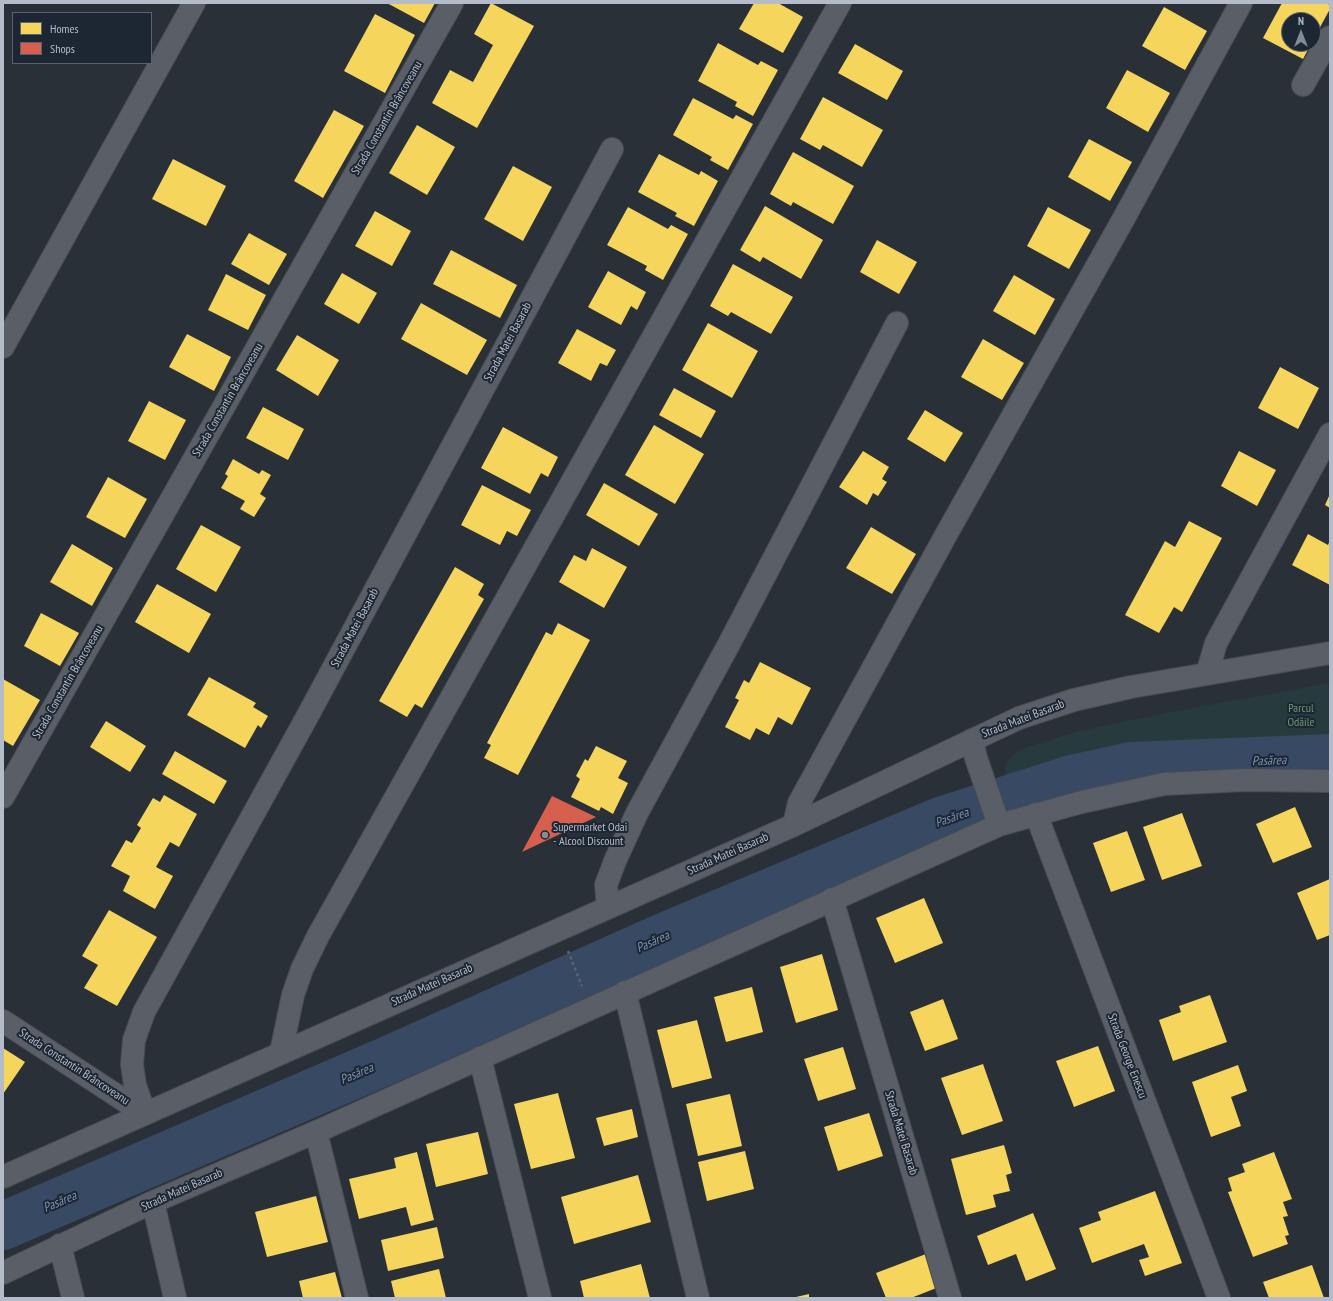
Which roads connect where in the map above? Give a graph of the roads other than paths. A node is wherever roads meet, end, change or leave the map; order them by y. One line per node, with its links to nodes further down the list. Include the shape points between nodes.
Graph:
1 (194, 3): 9 (street)
2 (452, 3): 15 (street, Strada Constantin Brâncoveanu)
3 (840, 3): 23 (street, via 318,936 302,968 293,995)
4 (1241, 3): 18 (street, via 1124,218 946,533 799,803)
5 (1330, 36): 6 (street)
6 (1303, 85)
7 (612, 149): 25 (street, Strada Matei Basarab, via 307,717 144,1012 134,1040 132,1064 135,1085)
8 (897, 323): 20 (street, via 729,644 637,813 606,885)
9 (3, 347)
10 (1330, 434): 12 (street, via 1216,643)
11 (1330, 653): 12 (street, Strada Matei Basarab)
12 (1207, 674): 13 (street, Strada Matei Basarab, via 1074,700 1019,718)
13 (974, 749): 17 (street); 18 (street, Strada Matei Basarab)
14 (1330, 782): 16 (street, Strada Matei Basarab, via 1244,780 1164,784)
15 (3, 797)
16 (1036, 814): 17 (street, Strada Matei Basarab); 37 (street, Strada George Enescu)
17 (996, 818): 19 (street, Strada Matei Basarab)
18 (794, 824): 20 (street, Strada Matei Basarab)
19 (832, 899): 21 (street, Strada Matei Basarab); 36 (street, Strada Matei Basarab)
20 (608, 907): 23 (street, Strada Matei Basarab)
21 (625, 992): 24 (street, Strada Matei Basarab); 35 (street)
22 (3, 1021): 25 (street, Strada Constantin Brâncoveanu)
23 (281, 1052): 25 (street, Strada Matei Basarab)
24 (480, 1058): 26 (street, Strada Matei Basarab); 34 (street)
25 (145, 1114): 27 (street, Strada Matei Basarab)
26 (316, 1132): 28 (street, Strada Matei Basarab); 33 (street)
27 (4, 1176)
28 (153, 1202): 29 (street, Strada Matei Basarab); 32 (street)
29 (60, 1245): 30 (street, Strada Matei Basarab); 31 (street)
30 (3, 1273)
31 (72, 1298)
32 (175, 1298)
33 (357, 1298)
34 (540, 1298)
35 (698, 1298)
36 (950, 1298)
37 (1219, 1298)

